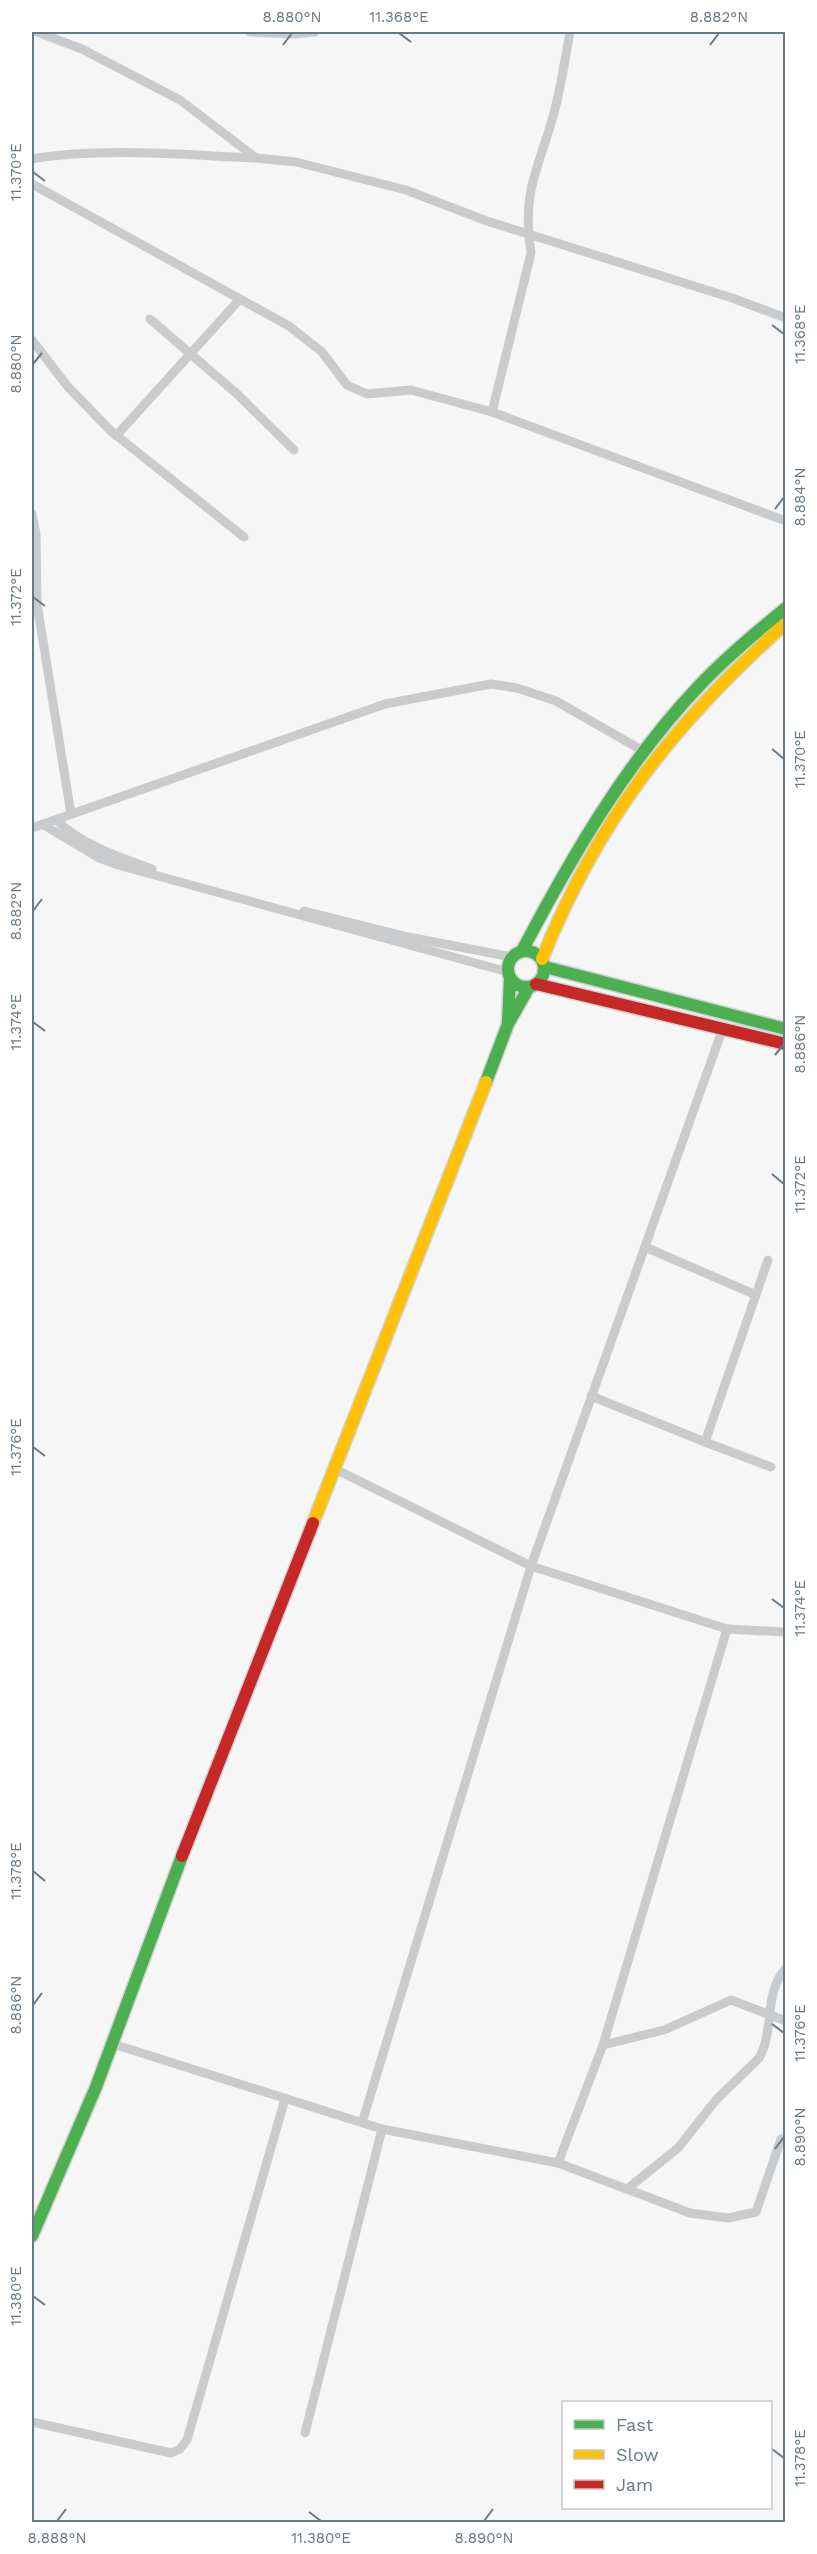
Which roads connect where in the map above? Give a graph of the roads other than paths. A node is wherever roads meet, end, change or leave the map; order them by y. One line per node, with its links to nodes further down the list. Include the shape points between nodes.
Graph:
1 (37, 32): 5 (street, via 82,49 180,100)
2 (250, 32): 3 (street)
3 (315, 32)
4 (570, 32): 8 (street, via 554,113 528,197)
5 (256, 158): 6 (street, via 159,153); 8 (street, via 296,162 406,190)
6 (32, 159)
7 (32, 184): 9 (street)
8 (528, 234): 10 (street); 14 (street, via 531,253 526,278)
9 (240, 299): 13 (street); 14 (street, via 289,326 322,352 347,385 367,394 411,390)
10 (786, 318)
11 (150, 319): 13 (street)
12 (32, 340): 15 (street, via 68,387)
13 (191, 354): 15 (street); 16 (street)
14 (492, 412): 18 (street)
15 (116, 435): 19 (street)
16 (294, 450)
17 (32, 514): 23 (street, via 37,604)
18 (786, 521)
19 (244, 537)
20 (786, 608): 22 (street, via 710,674)
21 (786, 623): 28 (street, via 712,691 617,811 568,894)
22 (645, 752): 23 (street, via 556,701 491,684 385,704); 27 (street, via 578,849)
23 (71, 814): 24 (street)
24 (56, 820): 25 (street); 27 (street, via 102,851 155,870 408,937)
25 (42, 824): 26 (street); 29 (street, via 118,865)
26 (32, 828)
27 (517, 954): 28 (street, via 530,951); 29 (street, via 508,964)
28 (543, 963): 30 (street, via 544,973); 33 (street)
29 (509, 975): 30 (street, via 518,986); 31 (street)
30 (533, 986): 31 (street); 32 (street)
31 (508, 1024): 41 (street)
32 (723, 1028): 34 (street); 35 (street)
33 (786, 1029)
34 (786, 1044)
35 (645, 1247): 37 (street); 38 (street)
36 (768, 1260): 37 (street)
37 (756, 1295): 39 (street)
38 (591, 1396): 39 (street); 42 (street)
39 (705, 1442): 40 (street)
40 (771, 1467)
41 (335, 1469): 42 (street); 48 (street, via 180,1862)
42 (531, 1566): 43 (street); 51 (street)
43 (727, 1629): 44 (street); 49 (street)
44 (786, 1632)
45 (786, 1968): 46 (street, via 777,1978)
46 (768, 2013): 47 (street); 49 (street, via 731,2000 664,2030); 55 (street, via 764,2050 759,2058 716,2100 678,2148)
47 (786, 2021)
48 (113, 2044): 50 (street); 56 (street)
49 (603, 2045): 54 (street)
50 (285, 2098): 51 (street); 57 (street, via 187,2440 180,2449 171,2453)
51 (362, 2123): 52 (street)
52 (382, 2129): 54 (street); 58 (street)
53 (786, 2140): 55 (street, via 782,2139 756,2212 728,2218 690,2213)
54 (558, 2163): 55 (street)
55 (627, 2189)
56 (32, 2236)
57 (32, 2422)
58 (305, 2433)

